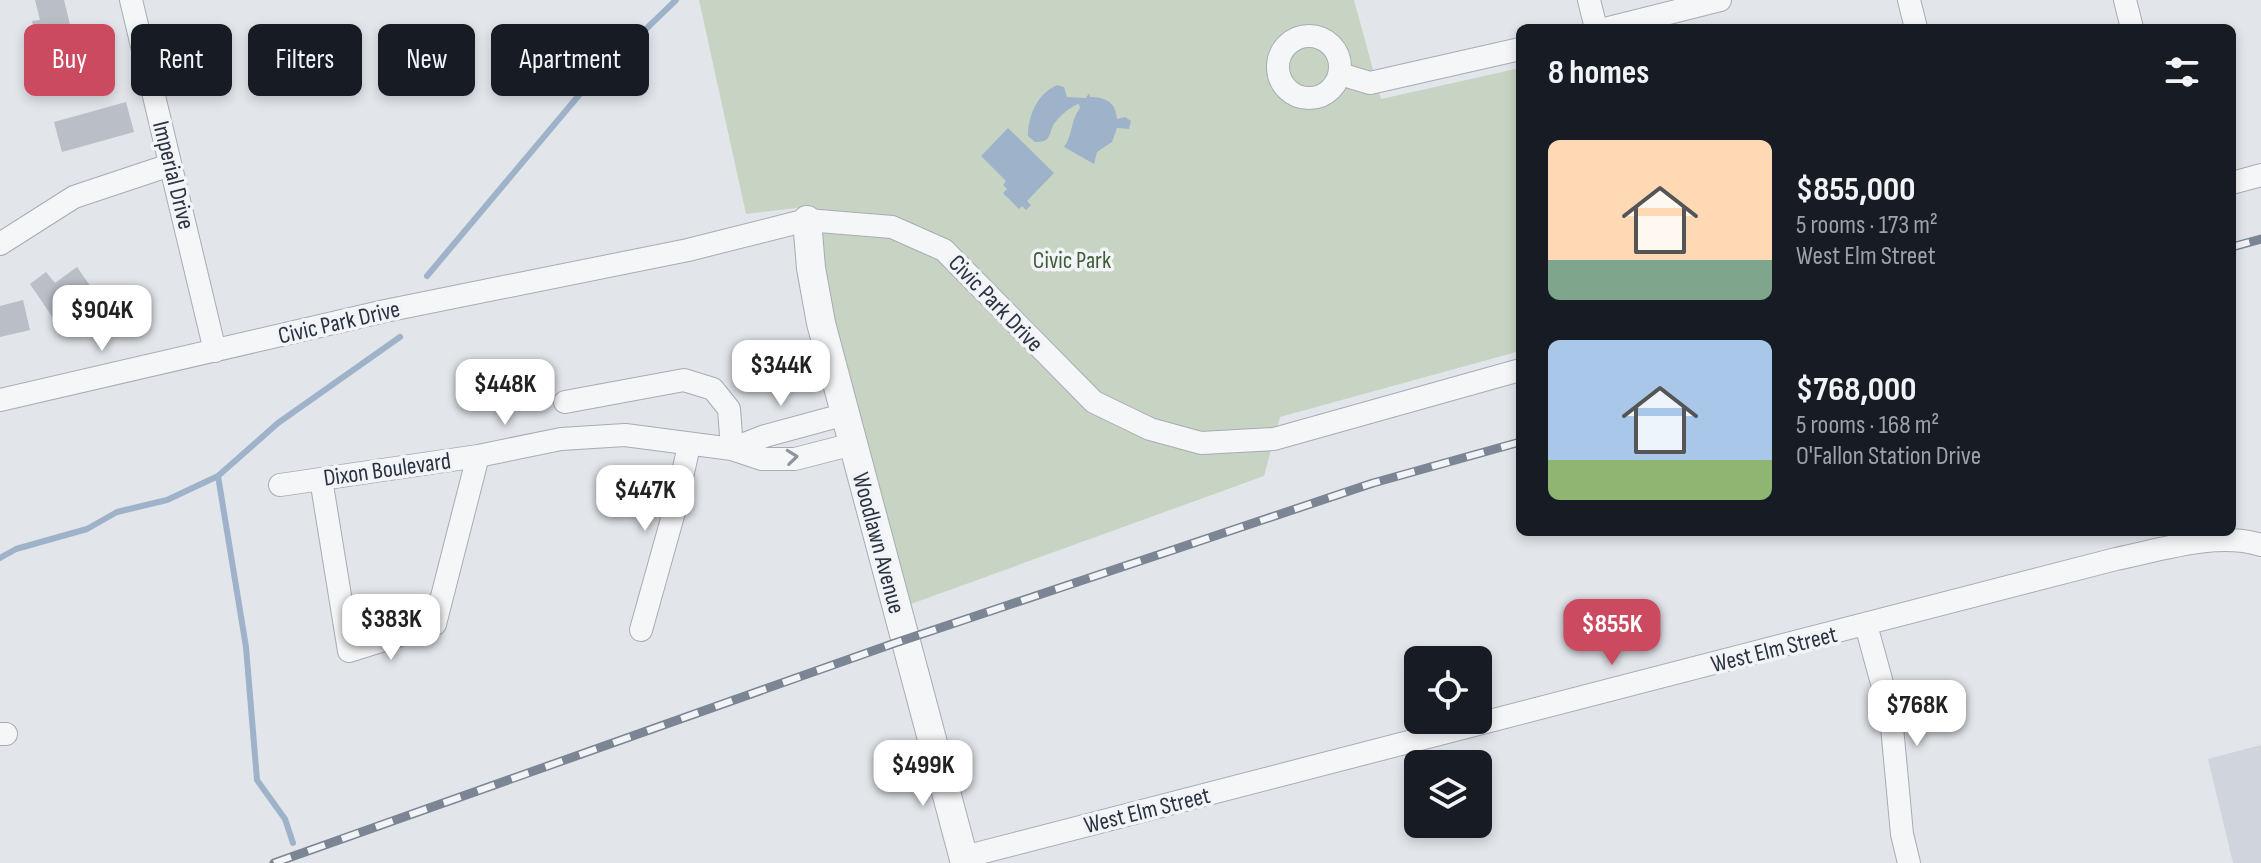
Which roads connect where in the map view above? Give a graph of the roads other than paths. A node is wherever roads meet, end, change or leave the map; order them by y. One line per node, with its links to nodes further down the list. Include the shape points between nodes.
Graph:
1 (131, 0): 12 (street, Imperial Drive)
2 (1589, 0): 6 (street)
3 (1720, 0): 7 (street)
4 (1909, 0): 8 (street)
5 (2125, 0): 9 (street)
6 (1595, 24)
7 (1625, 24)
8 (1915, 24)
9 (2131, 24)
10 (1516, 50): 11 (street, via 1370,83)
11 (1340, 74)
12 (170, 165): 16 (street, via 74,197); 17 (street, Imperial Drive)
13 (2261, 175): 14 (street)
14 (2236, 182)
15 (807, 220): 17 (street, Civic Park Drive); 18 (street, Civic Park Drive, via 892,227 944,250 1094,402 1150,429 1201,443 1274,439); 21 (street, Woodlawn Avenue, via 821,323)
16 (0, 244)
17 (215, 351): 19 (street, Civic Park Drive)
18 (1516, 371)
19 (0, 400)
20 (565, 402): 24 (street, via 684,380 713,389 729,409)
21 (846, 414): 22 (street, Woodlawn Avenue); 24 (street, Dixon Boulevard)
22 (853, 444): 24 (street, Dixon Boulevard, one-way to 22, via 762,459 795,459); 31 (street, Woodlawn Avenue)
23 (689, 446): 24 (street, Dixon Boulevard); 25 (street, Dixon Boulevard, via 612,436 561,439); 30 (street)
24 (732, 449)
25 (478, 456): 26 (street, Dixon Boulevard); 26 (street, via 435,624 349,651)
26 (321, 479): 27 (street, Dixon Boulevard)
27 (280, 485)
28 (2261, 545): 29 (street, West Elm Street, via 2203,542 2128,556)
29 (1866, 625): 31 (street, West Elm Street); 32 (street, via 1891,716)
30 (641, 630)
31 (964, 860)
32 (1909, 863)

